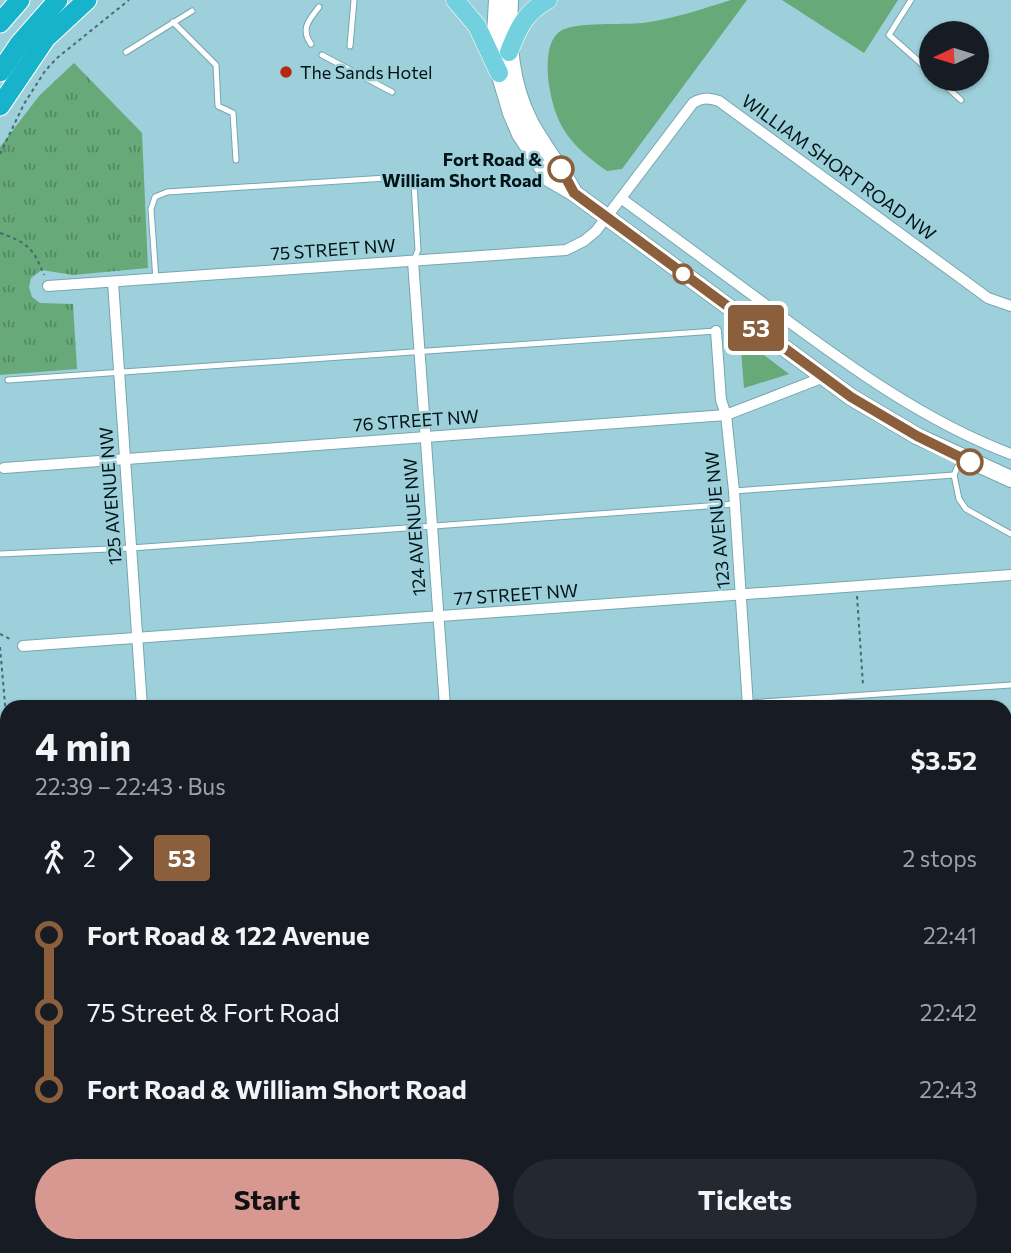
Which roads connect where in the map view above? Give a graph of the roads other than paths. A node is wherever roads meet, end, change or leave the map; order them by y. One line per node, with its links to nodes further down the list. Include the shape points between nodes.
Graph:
1 (20, 0): 13 (highway)
2 (58, 0): 20 (highway)
3 (87, 0): 25 (highway, via 46,38)
4 (354, 0): 15 (lane)
5 (455, 0): 21 (main road, via 477,26)
6 (497, 0): 21 (street)
7 (510, 0): 17 (street)
8 (548, 0): 17 (main road, via 522,20)
9 (911, 0): 19 (lane, via 889,35)
10 (319, 7): 14 (lane, via 305,25)
11 (192, 11): 12 (lane)
12 (173, 22): 16 (lane); 26 (lane, via 216,65 218,106 233,113)
13 (0, 23)
14 (311, 44)
15 (351, 46)
16 (126, 52)
17 (509, 52): 27 (street, via 525,111)
18 (322, 55): 23 (lane)
19 (919, 61)
20 (0, 72)
21 (499, 73): 27 (street, via 511,113 536,160 550,179)
22 (951, 91): 24 (lane)
23 (392, 92)
24 (961, 100)
25 (0, 106)
26 (236, 160)
27 (574, 193): 29 (street)
28 (622, 199): 29 (street, WILLIAM SHORT ROAD NW); 34 (street, WILLIAM SHORT ROAD NW, via 693,103 699,98 713,99 988,298); 42 (street, via 834,355 958,430)
29 (607, 217): 30 (street, 75 STREET NW, via 584,241 566,250); 38 (street)
30 (413, 261): 31 (street, 75 STREET NW); 31 (lane, via 418,250 410,178 181,191 155,197 151,209); 36 (street, 124 AVENUE NW)
31 (156, 280): 32 (street, 75 STREET NW)
32 (113, 282): 33 (street, 75 STREET NW); 37 (street, 125 AVENUE NW)
33 (48, 286)
34 (1011, 306)
35 (716, 331): 36 (lane); 40 (street, 123 AVENUE NW)
36 (419, 351): 37 (lane); 41 (street, 124 AVENUE NW)
37 (120, 371): 39 (lane); 44 (street, 125 AVENUE NW)
38 (824, 377): 40 (street, 76 STREET NW); 43 (street, via 879,415)
39 (8, 380)
40 (726, 415): 41 (street, 76 STREET NW); 48 (street, 123 AVENUE NW)
41 (425, 437): 44 (street, 76 STREET NW); 50 (street, 124 AVENUE NW)
42 (1011, 454)
43 (961, 458): 46 (lane); 47 (street)
44 (125, 459): 45 (street, 76 STREET NW); 52 (street, 125 AVENUE NW)
45 (2, 471)
46 (954, 475): 48 (lane); 51 (lane, via 966,509)
47 (1011, 479)
48 (734, 491): 49 (street, 123 AVENUE NW)
49 (735, 504): 50 (lane); 55 (street, 123 AVENUE NW)
50 (432, 526): 52 (lane); 56 (street, 124 AVENUE NW)
51 (1011, 534)
52 (131, 548): 53 (lane); 57 (street, 125 AVENUE NW)
53 (0, 554)
54 (1011, 575): 55 (street, 77 STREET NW)
55 (741, 596): 56 (street, 77 STREET NW); 62 (street, 123 AVENUE NW)
56 (438, 617): 57 (street, 77 STREET NW); 61 (street, 124 AVENUE NW)
57 (137, 639): 58 (street, 77 STREET NW); 60 (street, 125 AVENUE NW)
58 (23, 646)
59 (1011, 685): 63 (lane)
60 (141, 700)
61 (444, 700)
62 (748, 700)
63 (806, 700)

